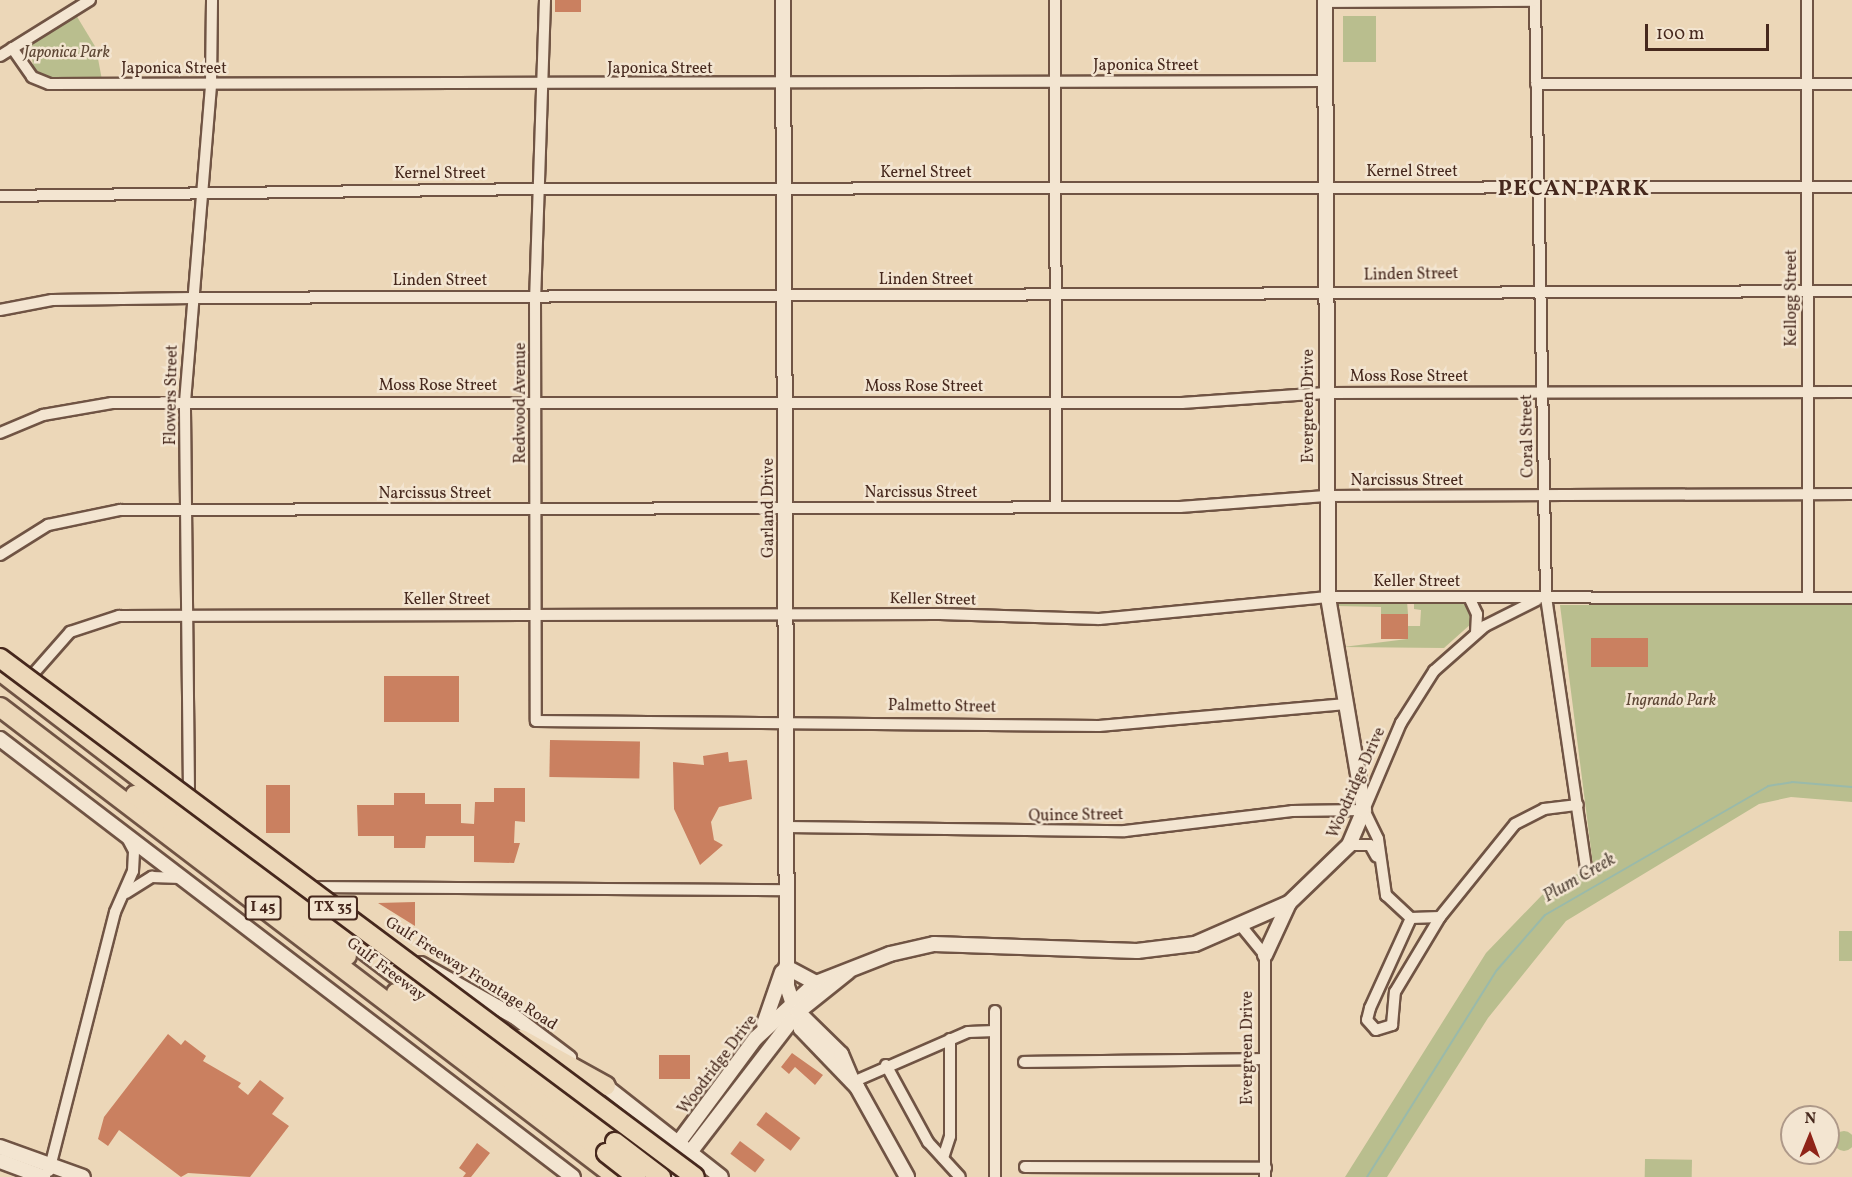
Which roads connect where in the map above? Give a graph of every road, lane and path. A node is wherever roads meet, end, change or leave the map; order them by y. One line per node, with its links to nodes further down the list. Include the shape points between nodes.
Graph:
1 (90, 0): 9 (street)
2 (212, 0): 13 (street, Flowers Street)
3 (546, 0): 18 (street, Redwood Avenue)
4 (783, 0): 14 (main road, Garland Drive)
5 (1055, 0): 12 (street)
6 (1534, 0): 8 (street); 15 (street, Coral Street)
7 (1808, 0): 16 (street, Kellogg Street)
8 (1325, 1): 11 (main road, Evergreen Drive)
9 (12, 48): 10 (street); 13 (street, Japonica Street, via 32,77 49,84)
10 (0, 56)
11 (1324, 81): 12 (street, Japonica Street); 23 (main road, Evergreen Drive)
12 (1054, 82): 14 (street, Japonica Street); 22 (street)
13 (211, 83): 18 (street, Japonica Street); 26 (street, Flowers Street)
14 (783, 83): 18 (street, Japonica Street); 25 (main road, Garland Drive)
15 (1536, 84): 16 (street); 20 (street, Coral Street)
16 (1808, 84): 17 (street); 19 (street, Kellogg Street)
17 (1852, 84)
18 (543, 85): 24 (street, Redwood Avenue)
19 (1807, 186): 20 (street, Kernel Street); 21 (street, Kernel Street); 29 (street, Kellogg Street)
20 (1538, 187): 23 (street, Kernel Street); 28 (street, Coral Street)
21 (1852, 187)
22 (1055, 188): 23 (street, Kernel Street); 25 (street, Kernel Street); 33 (street)
23 (1325, 188): 30 (main road, Evergreen Drive)
24 (537, 189): 25 (street, Kernel Street); 26 (street, Kernel Street); 32 (street, Redwood Avenue)
25 (785, 189): 34 (main road, Garland Drive)
26 (202, 190): 27 (street, Kernel Street); 35 (street, Flowers Street)
27 (0, 196)
28 (1540, 289): 29 (street, Linden Street); 30 (street, Linden Street); 37 (street, Coral Street)
29 (1808, 290): 31 (street, Linden Street); 38 (street, Kellogg Street)
30 (1326, 291): 33 (street, Linden Street); 40 (main road, Evergreen Drive)
31 (1852, 291)
32 (535, 295): 34 (street, Linden Street); 35 (street, Linden Street); 41 (street, Redwood Avenue)
33 (1055, 295): 34 (street, Linden Street); 44 (street)
34 (784, 296): 42 (main road, Garland Drive)
35 (192, 297): 36 (street, Linden Street, via 52,300); 43 (street, Flowers Street)
36 (0, 310)
37 (1542, 392): 38 (street, Moss Rose Street); 40 (street, Moss Rose Street); 48 (street, Coral Street)
38 (1807, 392): 39 (street, Moss Rose Street); 46 (street, Kellogg Street)
39 (1852, 392)
40 (1326, 393): 44 (street, Moss Rose Street, via 1182,403); 49 (main road, Evergreen Drive)
41 (535, 401): 42 (street, Moss Rose Street); 43 (street, Moss Rose Street); 51 (street, Redwood Avenue)
42 (784, 401): 44 (street, Moss Rose Street); 52 (main road, Garland Drive)
43 (185, 402): 45 (street, Moss Rose Street, via 77,407); 53 (street, Flowers Street)
44 (1056, 403): 50 (street)
45 (0, 433)
46 (1808, 494): 47 (street, Narcissus Street); 48 (street, Narcissus Street); 55 (street, Kellogg Street)
47 (1852, 494)
48 (1544, 495): 49 (street, Narcissus Street); 58 (street, Coral Street)
49 (1326, 496): 50 (street, Narcissus Street, via 1179,507); 56 (main road, Evergreen Drive)
50 (1056, 507): 52 (street, Narcissus Street)
51 (536, 508): 52 (street, Narcissus Street); 53 (street, Narcissus Street); 62 (street, Redwood Avenue)
52 (785, 508): 60 (main road, Garland Drive)
53 (188, 509): 54 (street, Narcissus Street, via 87,513 48,525); 61 (street, Flowers Street)
54 (0, 555)
55 (1808, 596): 58 (street, Keller Street); 59 (street, Keller Street)
56 (1328, 597): 57 (street, Keller Street); 60 (street, Keller Street, via 1099,619); 69 (main road, Evergreen Drive)
57 (1469, 597): 58 (street, Keller Street); 63 (street, via 1477,614)
58 (1546, 597): 63 (street, Woodridge Drive); 75 (street, Coral Street, via 1552,609)
59 (1852, 598)
60 (786, 614): 62 (street, Keller Street); 72 (main road, Garland Drive)
61 (188, 615): 62 (street, Keller Street); 67 (street, Keller Street, via 119,616 82,625 59,642); 74 (street, Flowers Street)
62 (536, 615): 71 (street, Redwood Avenue)
63 (1476, 632): 76 (street, Woodridge Drive, via 1457,646 1416,697)
64 (0, 648): 67 (main road, Gulf Freeway Frontage Road)
65 (0, 658): 123 (highway, TX 35, bridge)
66 (0, 671): 91 (highway, Gulf Freeway / I 45)
67 (34, 673): 74 (main road, Gulf Freeway Frontage Road)
68 (0, 693): 109 (highway, Gulf Freeway / I 45)
69 (1346, 704): 72 (street, Palmetto Street, via 1098,726); 76 (main road, Evergreen Drive)
70 (0, 707): 109 (highway, Gulf Freeway / I 45)
71 (536, 721): 72 (street, Palmetto Street)
72 (785, 721): 77 (main road, Garland Drive)
73 (0, 739): 78 (main road)
74 (189, 792): 83 (main road, Gulf Freeway Frontage Road)
75 (1578, 805): 81 (street, Coral Street); 87 (street, via 1544,809 1515,824)
76 (1364, 810): 77 (street, Quince Street, via 1292,811 1125,831); 79 (main road, Woodridge Drive); 80 (street, via 1378,839)
77 (787, 827): 84 (main road, Garland Drive)
78 (123, 833): 82 (main road); 85 (street, via 134,863)
79 (1349, 845): 80 (street, via 1370,845); 86 (main road, Woodridge Drive)
80 (1378, 859): 88 (street, via 1386,895)
81 (1586, 868)
82 (183, 878): 85 (street, via 152,877); 107 (main road)
83 (314, 887): 84 (street); 104 (main road, Gulf Freeway Frontage Road, via 422,964 515,1017)
84 (787, 890): 92 (main road, Garland Drive)
85 (120, 899): 114 (street)
86 (1289, 903): 89 (main road, Woodridge Drive); 90 (main road)
87 (1440, 917): 88 (street); 88 (street, via 1395,993 1392,1025 1376,1030 1367,1020 1370,1008)
88 (1411, 918)
89 (1242, 927): 90 (street); 93 (main road, Woodridge Drive, via 1195,944 1137,951 934,944)
90 (1265, 955): 100 (street, Evergreen Drive)
91 (371, 959): 104 (highway, via 401,968); 109 (highway, Gulf Freeway / I 45)
92 (786, 962): 94 (main road); 95 (main road, Garland Drive); 98 (main road)
93 (852, 969): 94 (main road, Woodridge Drive); 95 (main road, Woodridge Drive)
94 (816, 983): 95 (main road, Woodridge Drive)
95 (795, 1007): 98 (main road, Woodridge Drive); 103 (main road, Garland Drive, via 801,1029); 108 (main road, Woodridge Drive)
96 (995, 1011): 97 (street)
97 (995, 1031): 99 (street); 127 (street)
98 (756, 1038): 108 (main road, Woodridge Drive)
99 (950, 1039): 102 (street); 110 (street, via 950,1136)
100 (1264, 1059): 101 (street); 113 (street, Evergreen Drive)
101 (1024, 1062)
102 (886, 1065): 103 (street); 110 (street)
103 (853, 1082): 125 (main road, Garland Drive)
104 (606, 1086): 105 (main road, Gulf Freeway Frontage Road)
105 (634, 1109): 108 (main road, Gulf Freeway Frontage Road); 119 (main road, via 654,1140)
106 (0, 1146): 114 (main road)
107 (536, 1148): 116 (main road); 117 (main road)
108 (684, 1149): 120 (main road, Woodridge Drive); 122 (main road, Woodridge Drive); 124 (main road, Gulf Freeway Frontage Road)
109 (607, 1153): 118 (highway, Gulf Freeway / I 45); 119 (highway, Gulf Freeway / I 45, bridge); 121 (highway, Gulf Freeway / I 45, bridge)
110 (943, 1158): 126 (street)
111 (0, 1161): 114 (main road)
112 (1025, 1167): 113 (street)
113 (1266, 1172)
114 (47, 1173): 115 (main road)
115 (83, 1177)
116 (573, 1177)
117 (584, 1177)
118 (616, 1177)
119 (635, 1177)
120 (653, 1177)
121 (661, 1177)
122 (670, 1177)
123 (695, 1177)
124 (721, 1177)
125 (908, 1177)
126 (960, 1177)
127 (995, 1177)

